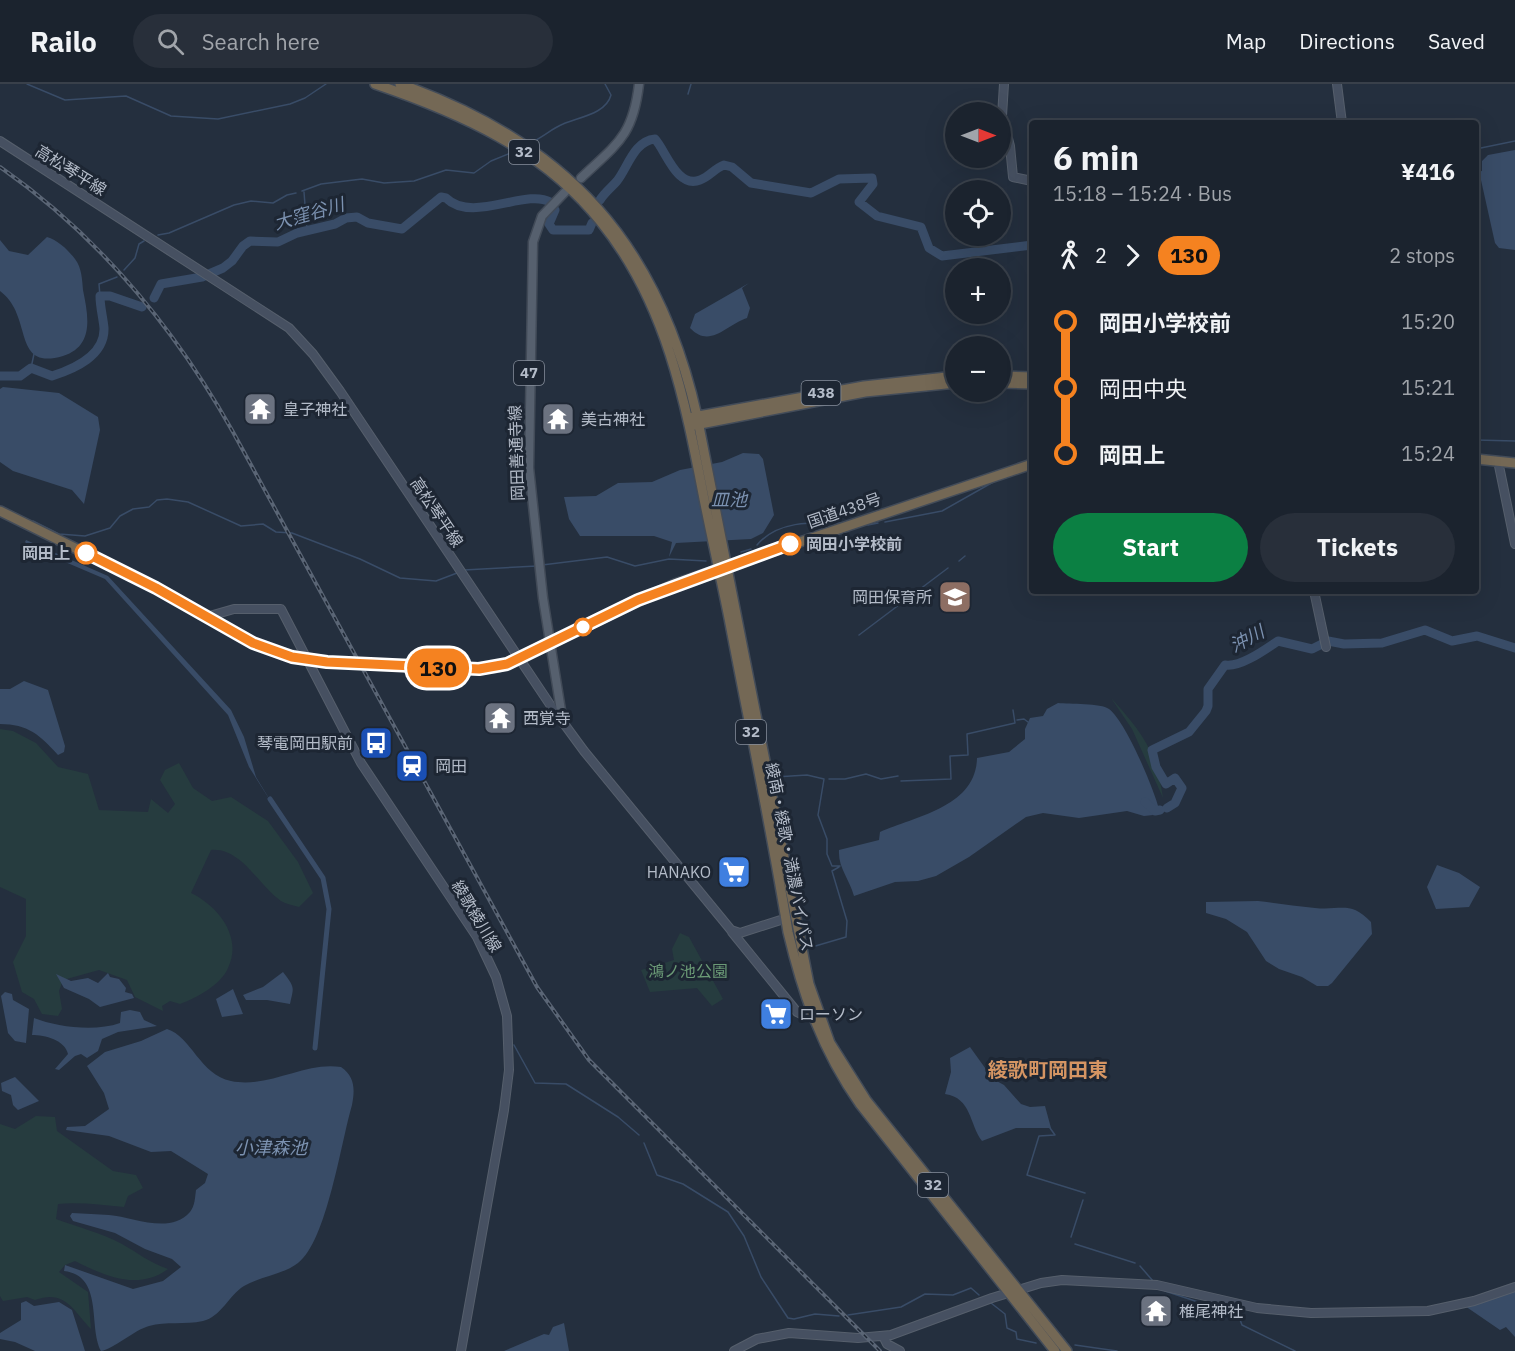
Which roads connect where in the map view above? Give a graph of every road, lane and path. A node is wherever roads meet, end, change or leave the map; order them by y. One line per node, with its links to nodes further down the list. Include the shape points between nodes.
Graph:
1 (375, 84): 17 (highway, 綾南・綾歌・満濃バイパス / 32, via 445,109 492,132 544,166 585,203 646,290)
2 (400, 84): 17 (highway, 綾南・綾歌・満濃バイパス / 32, via 447,101 519,139 596,205 629,248 660,304 680,353)
3 (639, 84): 8 (main road, via 628,130)
4 (1004, 84): 9 (main road, via 1002,116 1013,177)
5 (1337, 84): 6 (main road)
6 (1342, 120)
7 (0, 141): 31 (main road, 高松琴平線, via 289,328 313,354)
8 (581, 178)
9 (1029, 180)
10 (565, 192): 29 (main road, 岡田善通寺線 / 47, via 542,216 533,242 528,422 532,499)
11 (1011, 376): 13 (highway)
12 (945, 377): 17 (highway, 438, via 890,381)
13 (1029, 377)
14 (1011, 383): 16 (highway)
15 (945, 384): 17 (highway, 438, via 865,392)
16 (1029, 384)
17 (693, 421): 24 (highway, 綾南・綾歌・満濃バイパス / 32)
18 (1479, 459): 19 (highway)
19 (1498, 461): 20 (highway); 23 (main road)
20 (1515, 463)
21 (1029, 465): 24 (highway, 国道438号)
22 (0, 511): 27 (highway, 国道438号)
23 (1515, 544)
24 (723, 568): 29 (highway, 国道438号, via 638,600); 33 (highway, 綾南・綾歌・満濃バイパス / 32)
25 (1315, 594): 30 (main road)
26 (231, 609): 27 (main road, 綾歌綾川線); 28 (main road, via 223,619); 39 (main road, 綾歌綾川線, via 281,609 361,763 477,938 498,986 507,1021 507,1088)
27 (206, 616): 28 (highway, 国道438号)
28 (229, 630): 31 (highway, 国道438号, bridge, via 286,655 316,661 488,669)
29 (550, 643): 31 (highway, 国道438号); 32 (main road, 岡田善通寺線 / 47)
30 (1325, 644)
31 (520, 659): 32 (main road, 高松琴平線)
32 (563, 723): 34 (main road, 高松琴平線)
33 (790, 917): 34 (main road, via 745,932); 35 (highway, 綾南・綾歌・満濃バイパス / 32, via 795,964); 37 (highway, 綾南・綾歌・満濃バイパス / 32, via 816,1009 840,1061)
34 (732, 932): 35 (main road, 高松琴平線, via 797,1012)
35 (810, 1013): 37 (highway, 綾南・綾歌・満濃バイパス / 32, via 834,1065 860,1104)
36 (1515, 1287): 37 (main road, via 1428,1311 1311,1313 1257,1308 1131,1283 1062,1280)
37 (1014, 1292): 38 (main road); 42 (highway, 綾南・綾歌・満濃バイパス / 32); 43 (highway, 綾南・綾歌・満濃バイパス / 32)
38 (883, 1336): 40 (main road, via 789,1333 757,1339); 41 (main road, via 887,1344)
39 (461, 1351)
40 (734, 1351)
41 (900, 1351)
42 (1055, 1351)
43 (1067, 1351)

